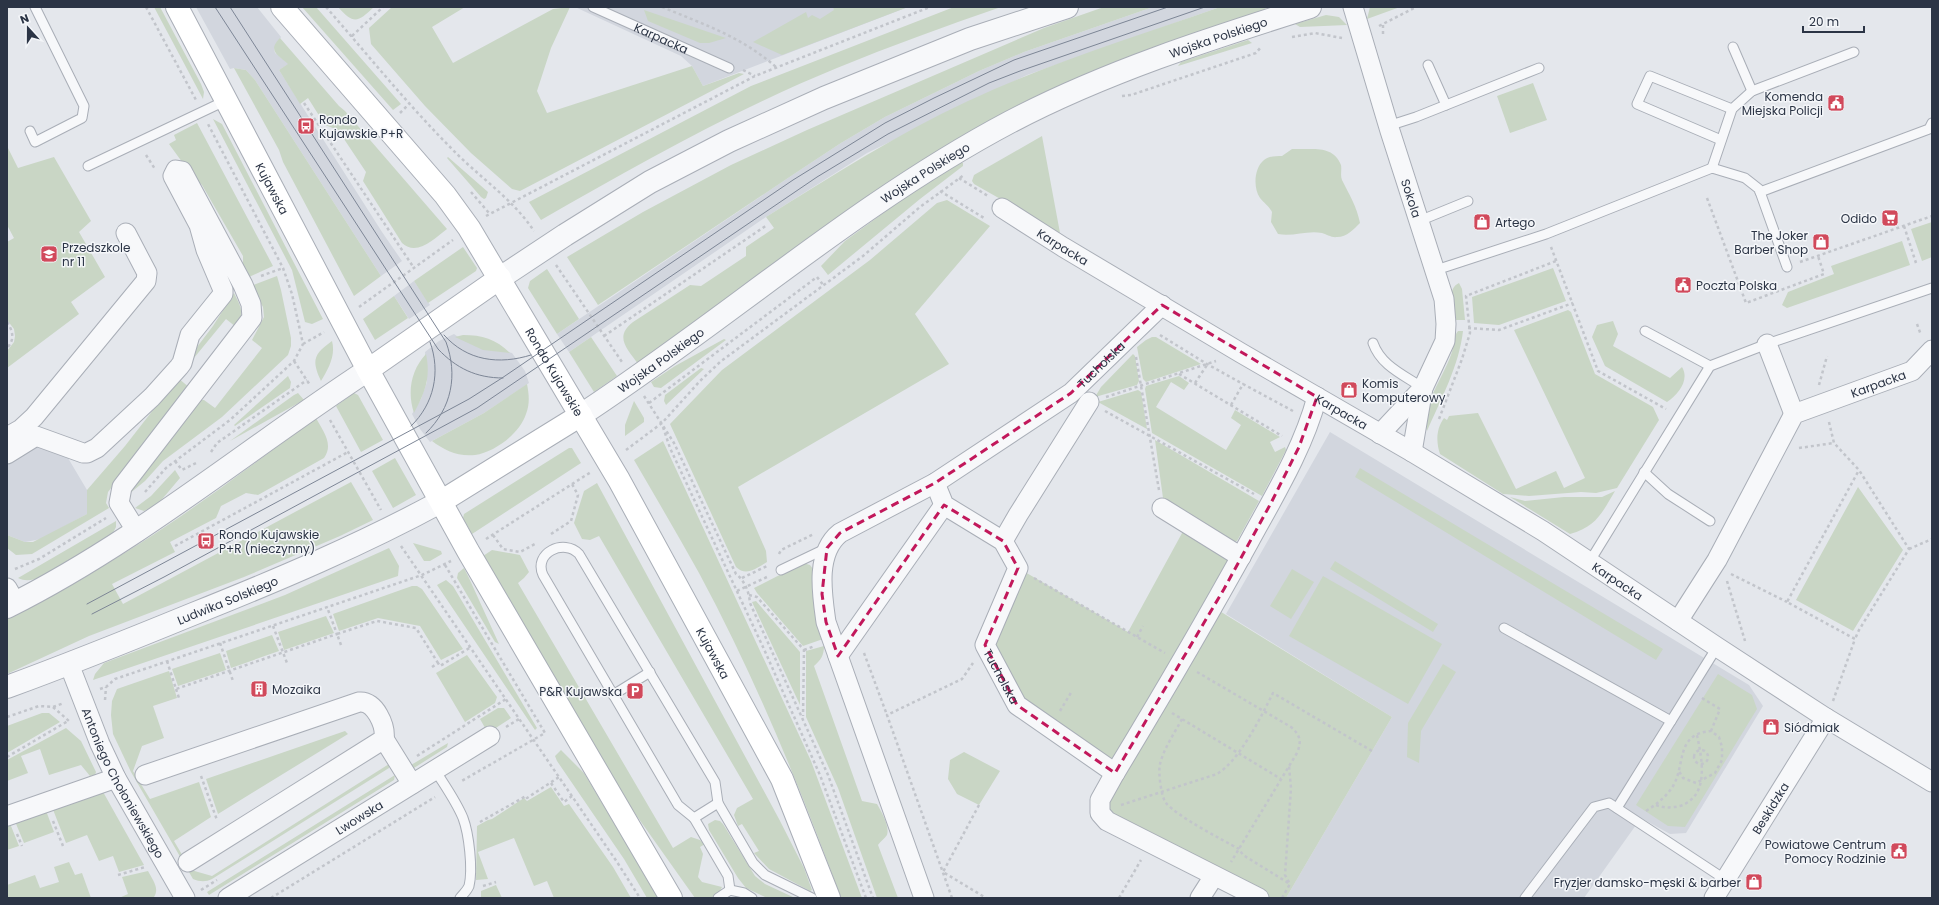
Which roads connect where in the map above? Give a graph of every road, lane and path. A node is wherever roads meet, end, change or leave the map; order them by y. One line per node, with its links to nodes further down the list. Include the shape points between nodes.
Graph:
1 (35, 7): 35 (lane, via 84,106 84,111 79,120 35,142)
2 (146, 7): 29 (path)
3 (177, 7): 27 (main road, Kujawska)
4 (282, 7): 64 (main road, via 445,195)
5 (326, 7): 15 (path)
6 (383, 7): 15 (path)
7 (593, 7): 23 (lane, Karpacka)
8 (662, 7): 22 (path, via 727,34 758,51)
9 (930, 7): 22 (path)
10 (1067, 7): 64 (street, via 970,39 824,98 729,141 650,182)
11 (1310, 7): 103 (street, Wojska Polskiego, via 1119,73 1037,108 998,129 940,162 882,201 634,380)
12 (1353, 7): 34 (street, Sokola)
13 (1416, 7): 14 (path)
14 (1376, 27)
15 (352, 36): 44 (path, via 409,104 453,150)
16 (1346, 37): 17 (path, via 1315,33)
17 (1288, 38)
18 (1268, 45): 26 (path, via 1261,47 1256,53 1131,95)
19 (1733, 47): 25 (lane)
20 (1854, 52): 25 (lane)
21 (1428, 65): 30 (lane)
22 (776, 67): 44 (path)
23 (729, 68)
24 (1540, 68): 30 (lane)
25 (1752, 91): 31 (lane)
26 (1116, 96)
27 (227, 100): 37 (lane); 88 (main road, Kujawska)
28 (304, 103): 61 (path)
29 (198, 105)
30 (1446, 105): 34 (lane)
31 (1732, 109): 36 (lane); 36 (lane, via 1650,76 1638,104)
32 (206, 119): 60 (path)
33 (1932, 123): 41 (lane, via 1929,129)
34 (1388, 126): 48 (street, Sokola)
35 (30, 131)
36 (1721, 140): 38 (lane)
37 (88, 166)
38 (1712, 168): 41 (lane, via 1745,178); 53 (lane)
39 (969, 171): 40 (path)
40 (959, 178): 45 (path, via 994,199); 65 (path)
41 (1760, 192): 59 (lane)
42 (1707, 198): 55 (path, via 1746,303 1824,274)
43 (1468, 201): 48 (lane)
44 (511, 203): 47 (path); 51 (path)
45 (1002, 208): 68 (street, Karpacka)
46 (1932, 216): 50 (path)
47 (484, 217)
48 (1419, 221): 62 (street, Sokola)
49 (766, 225): 77 (path)
50 (1904, 226): 55 (path); 57 (path)
51 (531, 228)
52 (126, 233): 110 (street, via 146,273 146,281 34,416)
53 (1546, 234): 56 (path); 62 (lane)
54 (458, 236): 61 (path)
55 (1818, 256): 59 (path)
56 (1556, 261): 67 (path); 72 (path, via 1466,296)
57 (1916, 263)
58 (555, 264): 77 (path)
59 (1787, 267)
60 (283, 268): 63 (path); 79 (path, via 292,294)
61 (414, 268): 69 (path)
62 (1436, 270): 71 (street, Sokola, via 1444,299)
63 (274, 271)
64 (500, 278): 88 (main road); 103 (main road, Rondo Kujawskie)
65 (824, 286): 100 (path, via 817,277); 107 (path, via 720,362)
66 (1932, 288): 80 (lane)
67 (1573, 303): 72 (path, via 1499,330); 104 (path, via 1598,371)
68 (1162, 305): 75 (street, Tucholska); 83 (street, Karpacka)
69 (356, 310)
70 (7, 322): 81 (path, via 12,334 12,340)
71 (1446, 324): 72 (path); 95 (street, Sokola, via 1444,341)
72 (1470, 328): 108 (path, via 1462,359)
73 (329, 329): 79 (path)
74 (1645, 331): 87 (lane)
75 (1132, 333): 93 (path); 125 (street, Tucholska, via 1071,393)
76 (1158, 334): 85 (path)
77 (604, 336): 86 (path)
78 (1373, 343): 95 (lane, via 1383,362)
79 (303, 344): 84 (path)
80 (1767, 344): 87 (lane); 102 (street)
81 (7, 348)
82 (1932, 350): 99 (street, Karpacka, via 1912,371)
83 (1241, 353): 85 (path); 97 (street, Karpacka)
84 (294, 361): 90 (path); 121 (path, via 230,420)
85 (1207, 364): 89 (path); 91 (path); 92 (path)
86 (624, 366)
87 (1710, 366): 104 (lane)
88 (368, 370): 128 (main road); 135 (street)
89 (1179, 374): 91 (path); 93 (path)
90 (307, 380): 94 (path); 119 (path, via 217,443)
91 (1195, 383): 101 (path)
92 (1243, 384): 101 (path); 106 (path)
93 (1142, 385): 98 (path); 111 (path)
94 (311, 386)
95 (1422, 388): 109 (street, Sokola); 117 (street, Sokola)
96 (640, 390): 100 (path)
97 (1317, 397): 106 (street); 109 (street, Karpacka)
98 (1088, 402): 111 (path); 140 (street, Tucholska)
99 (1824, 402): 102 (street, Karpacka); 112 (path)
100 (648, 403): 107 (path)
101 (1231, 405): 113 (path)
102 (1794, 414): 115 (street)
103 (581, 415): 128 (main road, Rondo Kujawskie); 264 (main road, Kujawska, via 782,779)
104 (1679, 416): 124 (lane)
105 (329, 418): 116 (path)
106 (1310, 421): 113 (street)
107 (662, 423): 114 (path); 156 (path, via 674,442 736,574 742,578); 157 (path, via 670,448)
108 (1437, 425)
109 (1380, 434): 117 (street, Karpacka)
110 (7, 437)
111 (1151, 438): 129 (path); 131 (path)
112 (1834, 443): 115 (path); 122 (path)
113 (1299, 447): 129 (street)
114 (627, 449)
115 (1775, 451): 162 (street, via 1717,560)
116 (348, 452): 132 (path); 143 (path)
117 (1412, 452): 148 (street, Karpacka)
118 (7, 454): 135 (street, via 36,436 83,453 92,452 152,397 182,363 190,335 223,294 223,290 206,250 199,225 173,176 176,170 182,171 243,285 251,304 252,318 122,487 119,504)
119 (206, 455)
120 (201, 459): 121 (path, via 182,470)
121 (175, 461): 127 (path)
122 (1859, 470): 145 (path); 160 (path)
123 (590, 472): 126 (path)
124 (1644, 472): 134 (lane, via 1668,494); 148 (lane)
125 (935, 483): 130 (street); 144 (street, Tucholska, via 840,533)
126 (572, 484): 136 (path); 137 (path, via 578,495 571,521)
127 (141, 496)
128 (442, 501): 182 (street, Ludwika Solskiego, via 373,538 279,580); 260 (main road, via 472,558)
129 (1271, 503): 146 (street)
130 (944, 505): 140 (street); 166 (street)
131 (1162, 508): 146 (street)
132 (384, 515)
133 (108, 517): 151 (path, via 39,559)
134 (1710, 521)
135 (138, 532): 159 (street, via 71,572)
136 (493, 535): 139 (path, via 503,549 520,552); 141 (path)
137 (546, 537)
138 (1932, 539): 145 (path)
139 (540, 540)
140 (1003, 541): 150 (street)
141 (482, 542)
142 (400, 544): 154 (path)
143 (175, 546)
144 (827, 548): 152 (lane); 177 (street, via 822,594 826,622)
145 (1909, 550): 169 (path)
146 (1241, 557): 179 (street)
147 (456, 558): 149 (path)
148 (1590, 561): 162 (street, Karpacka)
149 (445, 565): 154 (path); 210 (path, via 545,733)
150 (1018, 568): 168 (path); 172 (street, Tucholska)
151 (13, 570)
152 (781, 570): 156 (path)
153 (1724, 570): 160 (path)
154 (422, 575): 161 (path); 174 (path)
155 (1726, 578): 173 (path)
156 (746, 588): 157 (path); 158 (path)
157 (737, 591): 265 (path, via 820,775)
158 (750, 595): 201 (path, via 750,603); 201 (path, via 756,597 804,650)
159 (10, 599)
160 (1787, 602): 169 (path)
161 (327, 607): 163 (path); 167 (path)
162 (1678, 621): 175 (street, Karpacka)
163 (273, 626): 170 (path); 176 (path)
164 (1143, 626): 168 (path)
165 (1504, 628): 203 (lane)
166 (856, 632): 177 (street); 198 (path)
167 (337, 634): 171 (path); 176 (path); 181 (path, via 377,621 416,628)
168 (1137, 638): 179 (path)
169 (1855, 639): 197 (path)
170 (220, 643): 178 (path); 184 (path)
171 (341, 645)
172 (985, 645): 198 (path, via 962,679); 220 (street, Tucholska, via 1017,704)
173 (1747, 646)
174 (471, 647): 181 (path, via 440,666); 210 (path)
175 (1717, 647): 191 (lane); 197 (street, Karpacka)
176 (283, 652): 180 (path); 184 (path)
177 (838, 656): 267 (street)
178 (167, 661): 189 (path); 190 (path, via 115,679 106,687)
179 (1180, 662): 220 (street)
180 (286, 663)
181 (438, 663): 183 (path)
182 (69, 664): 188 (street, Ludwika Solskiego); 223 (street, Antoniego Chołoniewskiego)
183 (432, 667)
184 (230, 671): 187 (path); 189 (path)
185 (650, 672): 192 (lane); 192 (lane, via 579,554 567,546 549,552 540,567 543,575); 232 (lane, via 715,782)
186 (1204, 676): 196 (path)
187 (233, 681)
188 (7, 687)
189 (176, 688): 193 (path)
190 (96, 690)
191 (1690, 690): 203 (lane); 206 (path, via 1720,709)
192 (613, 695): 238 (lane, via 678,805)
193 (180, 698)
194 (69, 700): 195 (path)
195 (53, 707): 200 (path, via 40,706); 204 (path)
196 (1264, 712): 212 (path, via 1273,693); 213 (path); 217 (path, via 1291,727 1300,738 1300,745)
197 (1828, 713): 226 (street, Karpacka); 252 (street, Beskidzka)
198 (887, 715): 249 (path)
199 (1176, 715): 202 (path)
200 (7, 717)
201 (804, 718): 266 (path, via 828,775)
202 (1182, 720): 213 (path); 230 (path, via 1159,765)
203 (1671, 720): 236 (lane)
204 (68, 721): 205 (path); 214 (path)
205 (73, 724)
206 (1711, 731): 207 (path); 225 (path, via 1719,737 1722,760 1715,773)
207 (1697, 735): 211 (path); 219 (path, via 1688,740)
208 (490, 736): 218 (street, Lwowska)
209 (384, 739): 215 (street, via 384,727 370,704 365,702); 228 (street); 242 (street)
210 (534, 739): 222 (path); 229 (path)
211 (1700, 750): 216 (path); 216 (path, via 1695,752 1694,757 1697,764); 216 (path, via 1704,750 1709,756)
212 (1372, 751)
213 (1238, 752): 224 (path); 230 (path, via 1230,764 1217,774)
214 (7, 757)
215 (194, 757): 221 (street); 242 (path, via 214,815)
216 (1702, 765): 225 (path)
217 (1289, 766): 224 (path); 253 (path, via 1291,788 1285,875)
218 (435, 770): 228 (street, Lwowska); 229 (lane)
219 (1679, 771): 225 (path, via 1688,781); 234 (path, via 1673,786)
220 (1115, 773): 243 (street, via 1100,800 1100,812 1107,821)
221 (144, 775)
222 (559, 777): 227 (path); 231 (path)
223 (116, 778): 237 (street); 255 (street, Antoniego Chołoniewskiego)
224 (1281, 779): 245 (path)
225 (1701, 781): 234 (path, via 1695,796 1685,804 1672,808)
226 (1932, 782)
227 (551, 783): 231 (path, via 564,802); 241 (path, via 527,798 526,796 514,801)
228 (412, 784): 256 (street, Lwowska)
229 (448, 790): 257 (path); 258 (lane, via 463,818 468,843 469,884)
230 (1162, 792): 235 (path); 245 (path, via 1166,802 1179,814)
231 (572, 796): 259 (path)
232 (718, 803): 238 (lane); 263 (lane, via 753,863 765,875)
233 (979, 805): 249 (path)
234 (1656, 805): 240 (path)
235 (1120, 806)
236 (1617, 808): 240 (lane); 274 (lane, via 1610,803 1594,807)
237 (7, 816)
238 (694, 818): 254 (lane, via 728,876)
239 (53, 819): 244 (path)
240 (1634, 819): 252 (lane)
241 (475, 825)
242 (228, 837): 246 (street)
243 (1151, 844): 251 (street); 270 (path)
244 (63, 846)
245 (1239, 850): 247 (path); 253 (path)
246 (188, 862)
247 (1231, 863)
248 (150, 866): 250 (path)
249 (943, 872): 268 (path); 269 (path)
250 (118, 874)
251 (1214, 876): 271 (street); 272 (street)
252 (1726, 880): 275 (street, Beskidzka)
253 (1290, 884): 273 (path)
254 (730, 890): 261 (lane); 262 (lane)
255 (180, 896)
256 (228, 898)
257 (271, 898)
258 (460, 898)
259 (640, 898)
260 (671, 898)
261 (718, 898)
262 (752, 898)
263 (812, 898)
264 (829, 898)
265 (866, 898)
266 (873, 898)
267 (924, 898)
268 (952, 898)
269 (986, 898)
270 (1119, 898)
271 (1200, 898)
272 (1259, 898)
273 (1282, 898)
274 (1525, 898)
275 (1714, 898)

